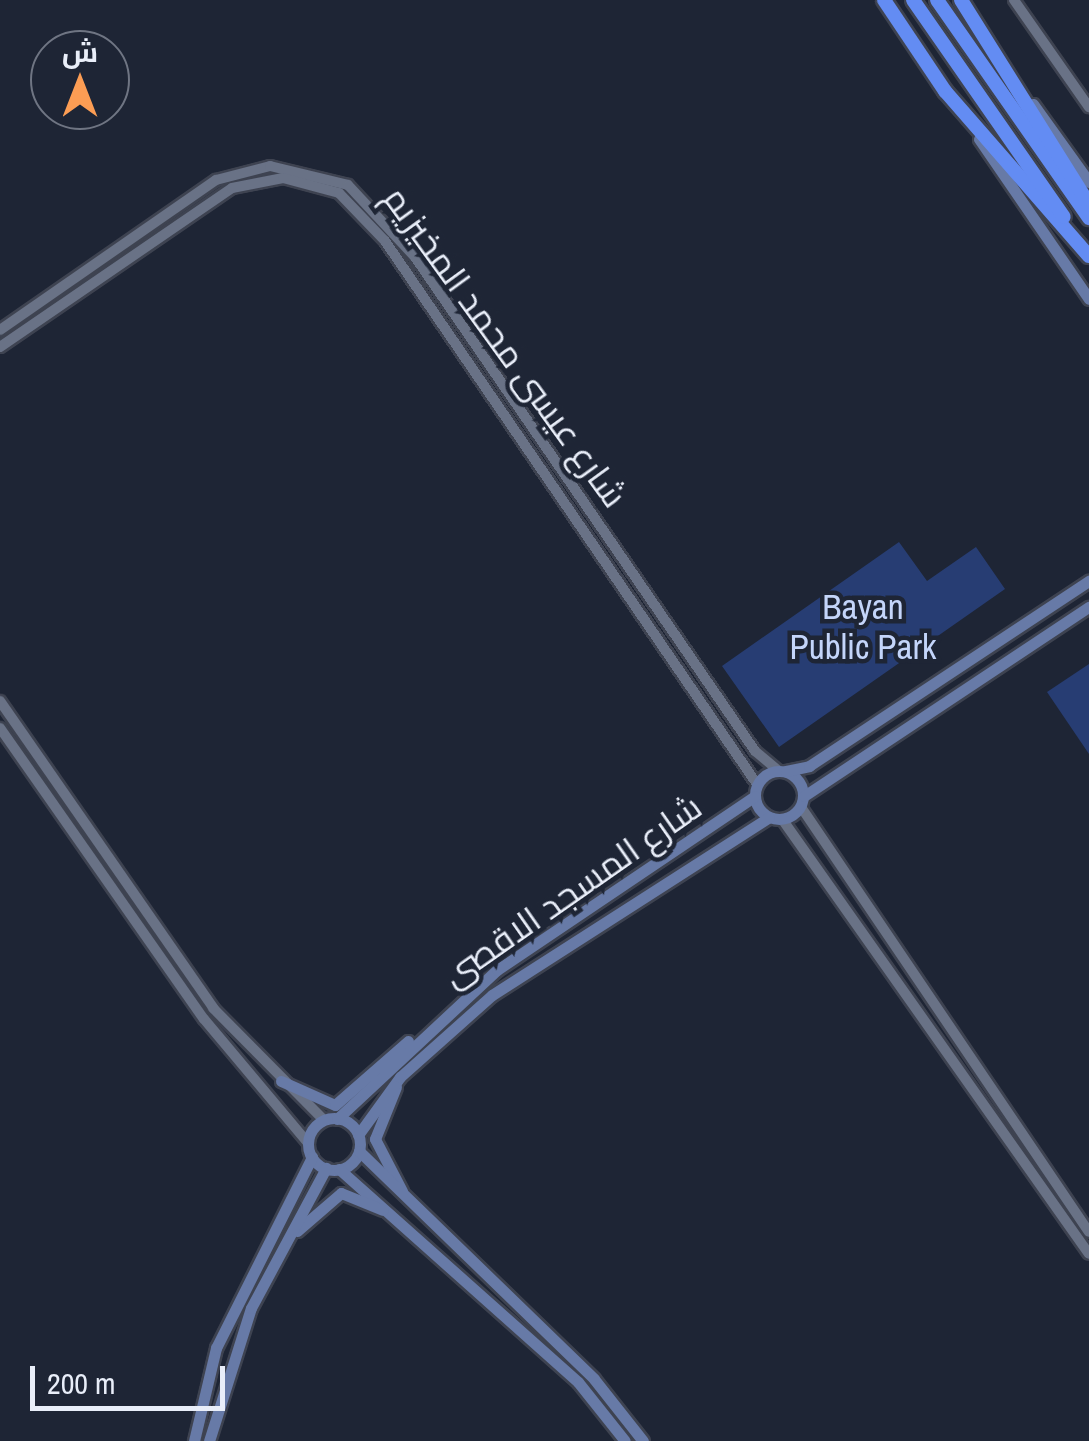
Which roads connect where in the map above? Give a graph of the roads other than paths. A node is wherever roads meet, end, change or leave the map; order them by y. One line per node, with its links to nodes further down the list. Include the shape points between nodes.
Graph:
1 (884, 0): 6 (highway)
2 (913, 0): 16 (highway)
3 (937, 0): 15 (highway)
4 (962, 0): 7 (highway)
5 (1014, 0): 8 (street)
6 (945, 90): 16 (highway); 19 (main road)
7 (1030, 100): 10 (main road); 14 (highway)
8 (1089, 107)
9 (216, 180): 11 (street, شارع عيسى محمد المخيزيم); 12 (street); 20 (street, شارع عيسى محمد المخيزيم, via 270,166 348,185 380,213)
10 (1089, 182)
11 (197, 193): 13 (street); 17 (street, شارع عيسى محمد المخيزيم)
12 (220, 193): 13 (street, شارع عيسى محمد المخيزيم); 21 (street, شارع عيسى محمد المخيزيم, via 271,178 338,192)
13 (206, 202): 18 (street, شارع عيسى محمد المخيزيم)
14 (1089, 204)
15 (1089, 218)
16 (1089, 254)
17 (82, 272): 18 (street); 22 (street, شارع عيسى محمد المخيزيم)
18 (91, 284): 25 (street, شارع عيسى محمد المخيزيم)
19 (1089, 299)
20 (453, 313): 21 (street); 23 (street, شارع عيسى محمد المخيزيم)
21 (440, 320): 24 (street, شارع عيسى محمد المخيزيم)
22 (0, 330)
23 (465, 331): 24 (street); 26 (street, شارع عيسى محمد المخيزيم)
24 (453, 339): 28 (street, شارع عيسى محمد المخيزيم)
25 (0, 347)
26 (637, 579): 28 (street); 29 (street, شارع عيسى محمد المخيزيم)
27 (1087, 582): 35 (main road, via 809,766)
28 (626, 587): 30 (street, شارع عيسى محمد المخيزيم)
29 (649, 596): 30 (street); 34 (street, شارع عيسى محمد المخيزيم)
30 (638, 604): 34 (street, شارع عيسى محمد المخيزيم)
31 (1089, 607): 37 (main road)
32 (0, 700): 40 (street)
33 (0, 728): 39 (street)
34 (736, 733): 35 (street, شارع عيسى محمد المخيزيم); 36 (street, شارع عيسى محمد المخيزيم)
35 (782, 771): 36 (main road, شارع المسجد الاقصى); 37 (main road)
36 (756, 790): 38 (main road); 43 (main road, شارع المسجد الاقصى, via 497,970)
37 (802, 801): 38 (main road, شارع المسجد الاقصى); 44 (street)
38 (776, 818): 45 (street); 48 (main road, شارع المسجد الاقصى, via 506,985)
39 (96, 862): 40 (street, via 126,899); 41 (street)
40 (132, 894): 42 (street)
41 (128, 913): 42 (street, via 134,908); 52 (street)
42 (166, 943): 49 (street)
43 (428, 1028): 49 (main road, via 334,1106); 50 (main road, شارع المسجد الاقصى)
44 (954, 1035): 45 (street); 46 (street)
45 (942, 1043): 47 (street)
46 (966, 1052): 47 (street); 57 (street)
47 (955, 1061): 59 (street)
48 (400, 1077): 51 (main road, شارع المسجد الاقصى); 56 (main road, via 375,1139 382,1165)
49 (281, 1081): 50 (street)
50 (330, 1120): 51 (main road); 52 (main road)
51 (358, 1135): 53 (main road)
52 (308, 1143): 54 (main road)
53 (359, 1151): 55 (main road); 56 (main road)
54 (312, 1157): 55 (main road); 62 (main road)
55 (332, 1169): 58 (main road); 61 (main road)
56 (419, 1215): 63 (main road)
57 (1089, 1232)
58 (431, 1246): 60 (main road); 61 (main road, via 372,1202 340,1192 317,1205)
59 (1089, 1254)
60 (460, 1273): 63 (main road, via 507,1310); 65 (main road)
61 (267, 1276): 64 (main road)
62 (238, 1298): 64 (main road, via 248,1297); 67 (main road)
63 (516, 1306): 66 (main road)
64 (251, 1308): 68 (main road)
65 (513, 1321): 66 (main road); 69 (main road)
66 (582, 1366): 70 (main road)
67 (194, 1441)
68 (209, 1441)
69 (625, 1441)
70 (643, 1441)

